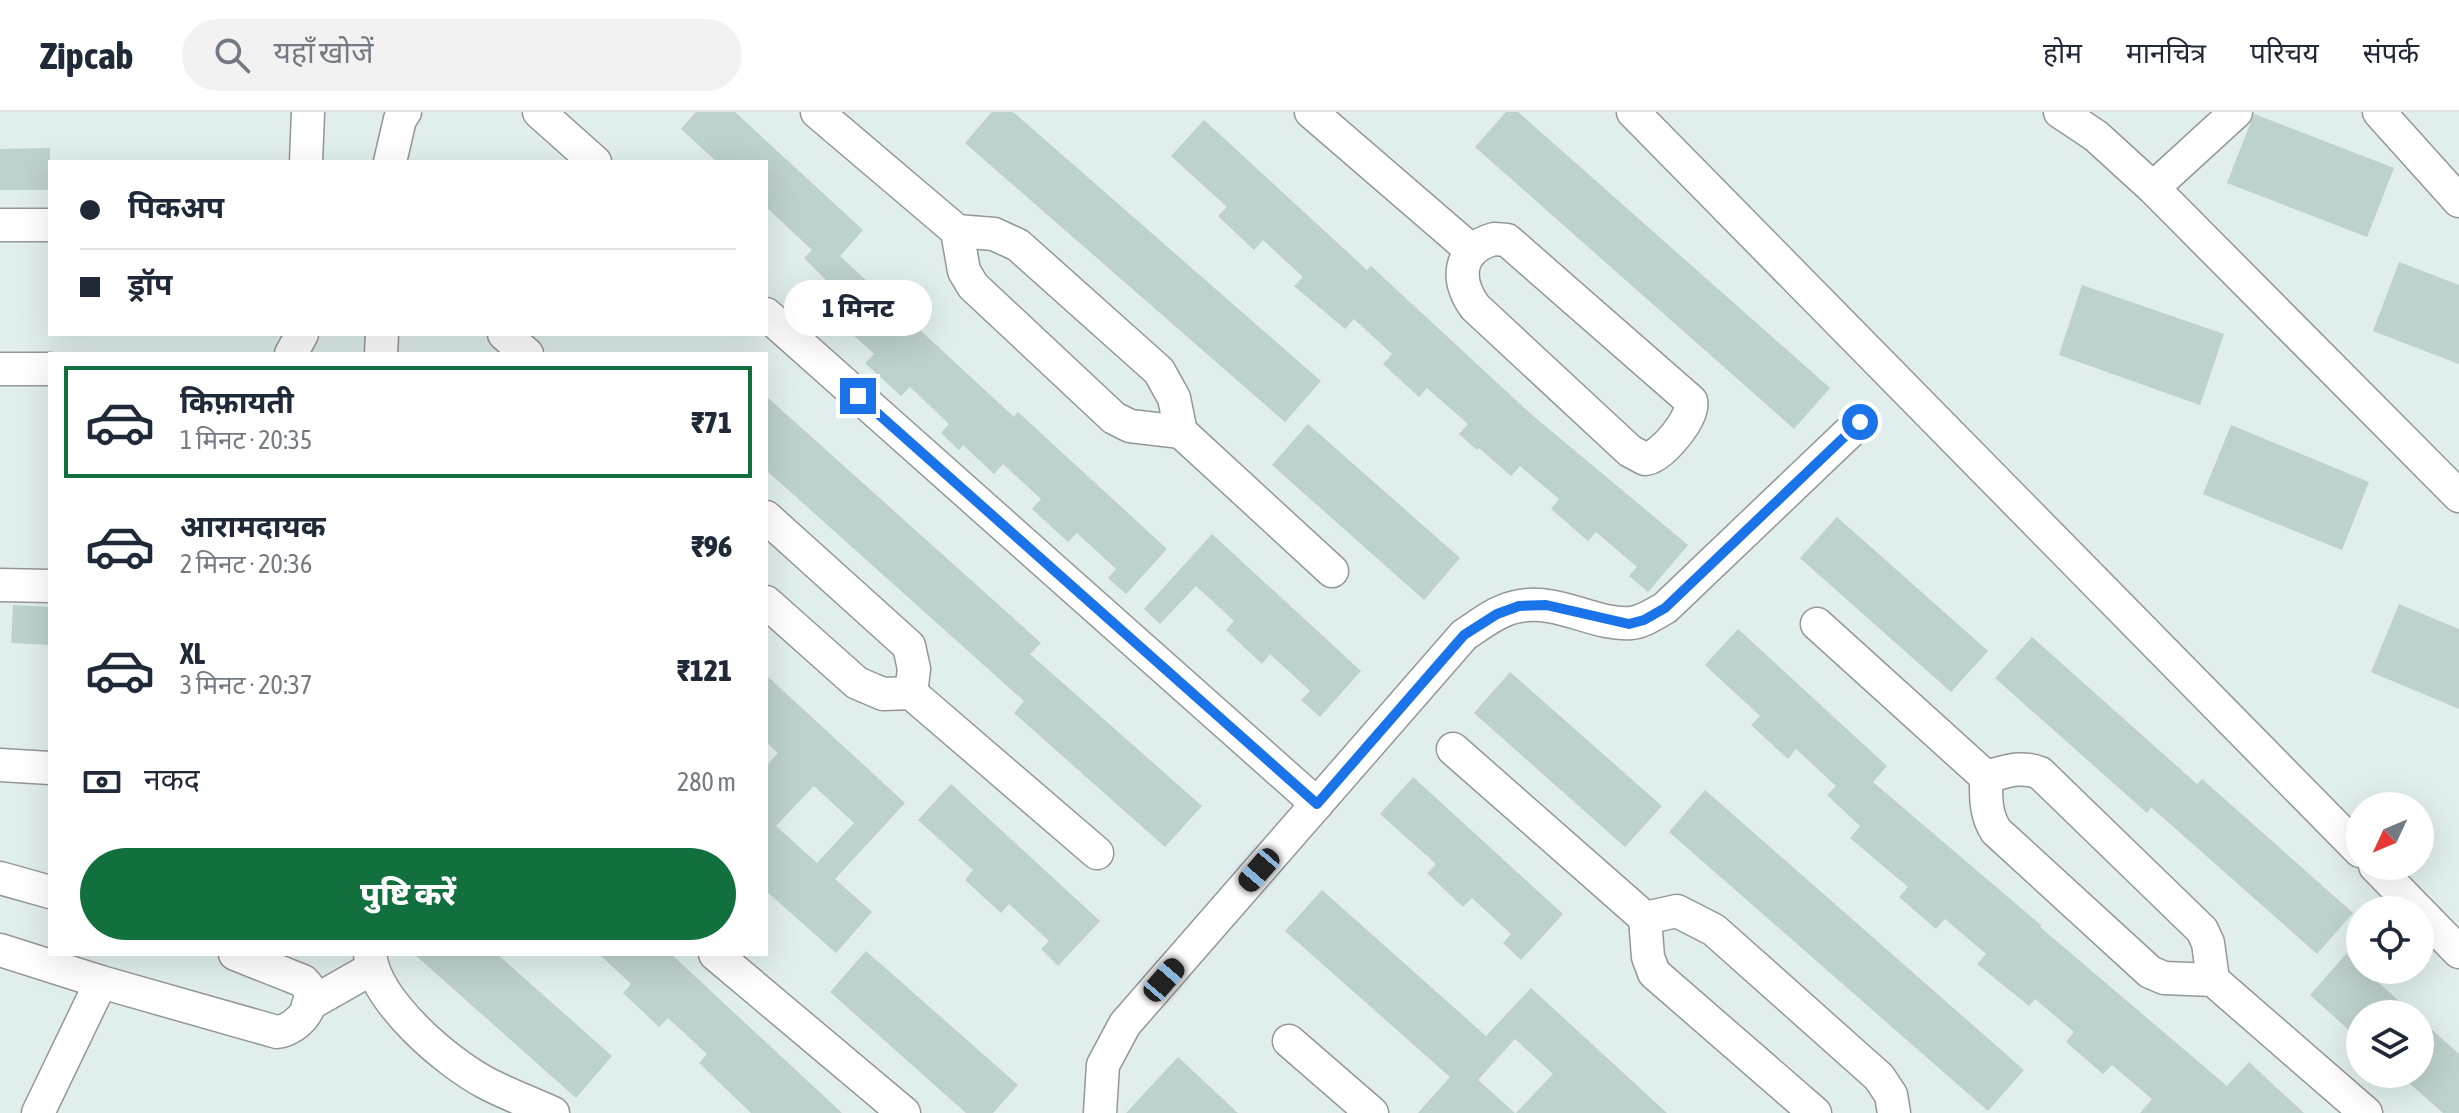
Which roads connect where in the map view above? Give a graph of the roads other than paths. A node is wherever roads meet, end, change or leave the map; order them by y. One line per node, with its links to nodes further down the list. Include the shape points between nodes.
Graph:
1 (308, 112): 10 (street)
2 (405, 112): 11 (street)
3 (539, 112): 12 (street)
4 (817, 112): 17 (street)
5 (1311, 112): 18 (street)
6 (1633, 112): 39 (street)
7 (2060, 112): 13 (street, via 2096,136)
8 (2236, 112): 13 (street)
9 (2379, 112): 14 (street)
10 (306, 160)
11 (390, 160)
12 (593, 160)
13 (2153, 188): 26 (street)
14 (2459, 201)
15 (0, 225): 16 (street)
16 (48, 225)
17 (957, 231): 25 (street, via 994,234 1018,245 1159,371 1174,398); 25 (street, via 964,271 973,286 1114,418 1130,426)
18 (1471, 250): 18 (street, via 1494,239 1507,240 1689,397 1690,416 1658,456 1645,459 1630,451 1475,307 1463,280)
19 (768, 316): 38 (street)
20 (506, 336): 21 (street)
21 (525, 352)
22 (0, 369): 23 (street)
23 (48, 369)
24 (1860, 422): 38 (street, via 1654,614 1629,624 1546,605 1519,606 1464,635)
25 (1181, 432): 28 (street)
26 (2456, 487)
27 (768, 519): 33 (street, via 909,646 914,669)
28 (1332, 571)
29 (0, 585): 30 (street)
30 (48, 586)
31 (768, 604): 33 (street, via 857,683 883,694)
32 (1817, 624): 37 (street)
33 (911, 693): 40 (street)
34 (1453, 749): 45 (street)
35 (0, 765): 36 (street)
36 (48, 768)
37 (1986, 777): 52 (street, via 1986,806 1996,831 2150,972 2164,978); 52 (street, via 2014,769 2040,773 2202,930)
38 (1317, 804): 59 (street, via 1125,1024 1103,1065)
39 (2346, 837)
40 (1097, 853)
41 (0, 878): 43 (street)
42 (2389, 880): 44 (street)
43 (48, 891)
44 (2404, 896)
45 (1645, 918): 61 (street, via 1654,973); 62 (street, via 1677,911 1714,930 1879,1077 1891,1095)
46 (2434, 926): 48 (street)
47 (0, 950): 53 (street)
48 (2459, 952)
49 (240, 956): 54 (street, via 303,981 311,996)
50 (717, 956): 58 (street)
51 (371, 961): 54 (street); 57 (street, via 393,1006 442,1051 484,1082)
52 (2213, 980): 63 (street)
53 (101, 982): 54 (street, via 277,1032 296,1025); 56 (street)
54 (308, 1005)
55 (1289, 1041): 60 (street)
56 (38, 1113)
57 (553, 1113)
58 (904, 1113)
59 (1100, 1113)
60 (1372, 1113)
61 (1815, 1113)
62 (1894, 1113)
63 (2366, 1113)

